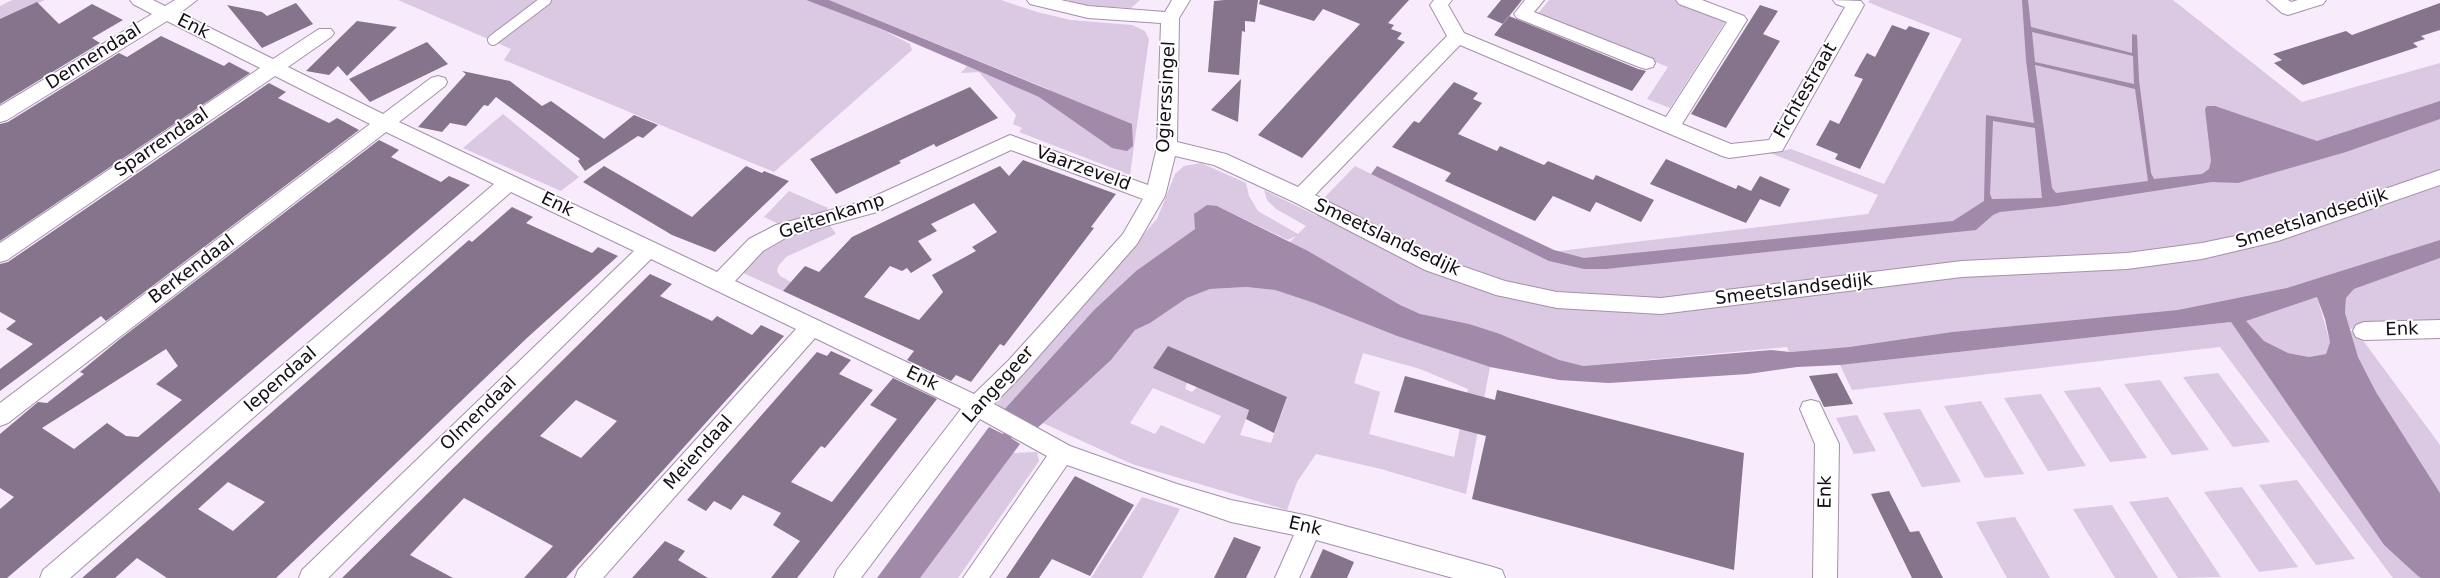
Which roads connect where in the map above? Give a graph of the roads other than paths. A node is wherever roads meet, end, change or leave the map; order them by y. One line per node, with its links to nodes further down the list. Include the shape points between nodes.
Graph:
1 (139, 0): 12 (street, Enk)
2 (188, 0): 12 (street, Dennendaal)
3 (546, 0): 16 (lane)
4 (1036, 0): 13 (street, via 1088,12)
5 (1181, 0): 13 (street, Ogierssingel)
6 (1443, 0): 15 (street, via 1439,5)
7 (1535, 0): 17 (street, via 1523,14)
8 (1685, 0): 22 (street, via 1738,20)
9 (1842, 0): 22 (street, Fichtestraat, via 1855,5 1775,146 1729,151)
10 (2276, 0): 11 (street, via 2288,9)
11 (2317, 0)
12 (166, 13): 18 (street, Enk); 20 (street, Dennendaal)
13 (1170, 18): 24 (street, Ogierssingel)
14 (325, 33): 18 (street, Sparrendaal)
15 (1457, 37): 22 (street, Fichtestraat); 28 (street)
16 (493, 40)
17 (1646, 63)
18 (272, 68): 21 (street, Enk); 30 (street, Sparrendaal)
19 (438, 82): 21 (street)
20 (0, 116)
21 (384, 123): 26 (street, Enk); 37 (street, Berkendaal)
22 (1670, 127)
23 (1010, 142): 27 (street, Vaarzeveld); 31 (street, Geitenkamp, via 870,207 784,230 756,245)
24 (1167, 147): 27 (street, Ogierssingel); 28 (street, Smeetslandsedijk, via 1219,159)
25 (2440, 178): 28 (street, Smeetslandsedijk, via 2271,236 2202,251 2126,261 1962,269 1661,306 1557,300 1504,289 1432,264)
26 (509, 182): 29 (street, Enk); 40 (street, Iependaal)
27 (1155, 196): 35 (street, Langegeer, via 1130,239 1016,367)
28 (1301, 197)
29 (648, 250): 31 (street, Enk); 41 (street, Olmendaal)
30 (0, 254)
31 (720, 283): 32 (street, Enk)
32 (811, 328): 35 (street, Enk); 42 (street, Meiendaal)
33 (2440, 329): 34 (street, Enk)
34 (2364, 331)
35 (983, 409): 38 (street, Enk); 43 (street, Langegeer)
36 (1811, 409): 47 (street, Enk, via 1827,444)
37 (0, 416)
38 (1052, 448): 39 (street, Enk, via 1231,511); 44 (street)
39 (1309, 527): 45 (street); 46 (street, Enk)
40 (52, 578)
41 (311, 578)
42 (587, 578)
43 (846, 578)
44 (975, 578)
45 (1287, 578)
46 (1493, 578)
47 (1825, 578)

